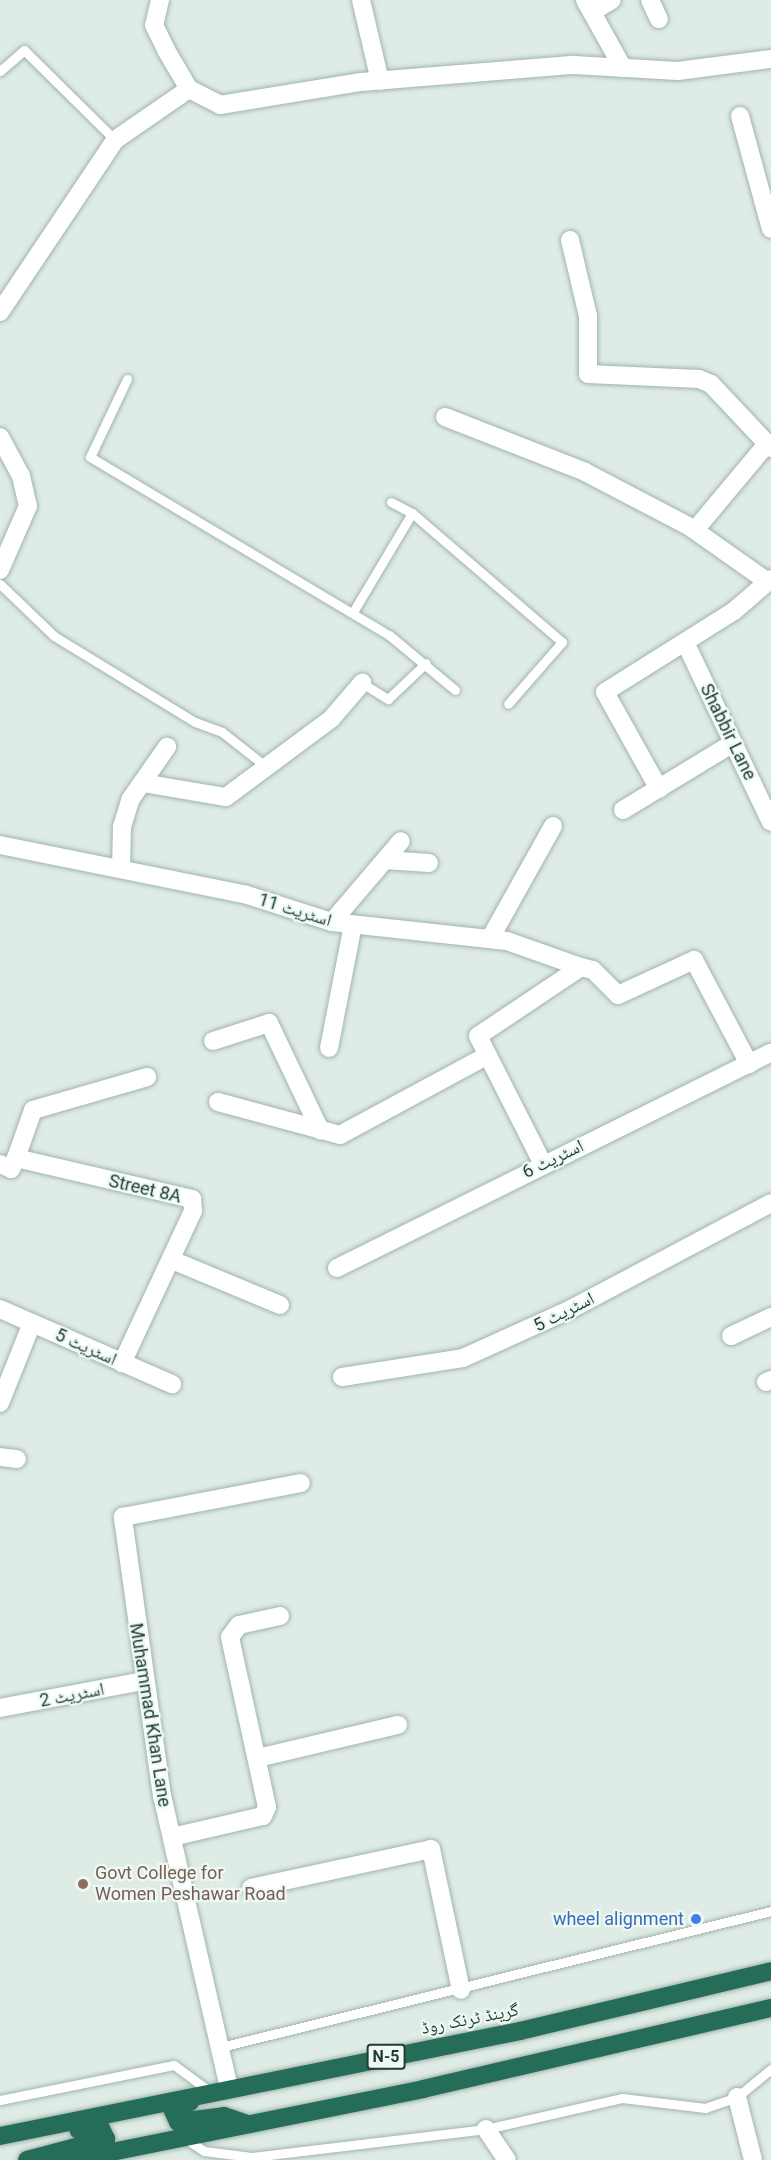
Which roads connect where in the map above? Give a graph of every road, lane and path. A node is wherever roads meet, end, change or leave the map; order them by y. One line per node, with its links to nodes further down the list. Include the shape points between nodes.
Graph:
1 (160, 0): 11 (street, via 156,33)
2 (361, 0): 10 (street)
3 (612, 0): 5 (street)
4 (650, 0): 6 (street)
5 (589, 6): 8 (street)
6 (659, 19)
7 (771, 59): 8 (street, via 678,71)
8 (623, 68): 10 (street, via 574,65)
9 (0, 71): 13 (lane, via 24,50)
10 (380, 81): 11 (street, via 232,106 207,102)
11 (189, 89): 13 (street)
12 (740, 116): 14 (street)
13 (115, 140): 16 (street)
14 (771, 229)
15 (570, 240): 20 (street, via 588,316 588,374 699,379 711,384)
16 (0, 312)
17 (127, 379): 27 (lane, via 90,457)
18 (445, 417): 23 (street, via 585,472)
19 (0, 437): 24 (street, via 21,476 28,506)
20 (769, 446): 23 (street)
21 (391, 502): 22 (lane)
22 (412, 513): 27 (lane); 32 (lane, via 562,642)
23 (695, 530): 25 (street)
24 (0, 570)
25 (770, 580): 28 (street)
26 (0, 584): 35 (lane, via 54,636 195,722 222,732)
27 (353, 612): 29 (lane)
28 (685, 642): 33 (street, Shabbir Lane); 37 (street, via 605,692)
29 (426, 663): 30 (lane, via 388,699); 31 (lane)
30 (362, 682): 35 (street, via 331,719)
31 (455, 690)
32 (508, 704)
33 (733, 743): 37 (street); 39 (street, Shabbir Lane)
34 (166, 747): 36 (street)
35 (264, 765): 36 (street, via 226,797)
36 (143, 783): 45 (street, via 125,812)
37 (659, 789): 38 (street)
38 (623, 810)
39 (771, 822)
40 (553, 826): 48 (street)
41 (401, 841): 43 (street)
42 (0, 845): 45 (street, اسٹریٹ 11)
43 (385, 860): 44 (street); 46 (street)
44 (429, 863)
45 (121, 869): 46 (street, اسٹریٹ 11, via 244,894)
46 (332, 922): 47 (street, اسٹریٹ 11)
47 (353, 925): 48 (street, اسٹریٹ 11); 51 (street)
48 (491, 937): 49 (street, اسٹریٹ 11)
49 (578, 970): 53 (street, via 480,1030); 54 (street, اسٹریٹ 11, via 593,970 618,996 694,960)
50 (213, 1041): 57 (street, via 269,1023)
51 (329, 1048)
52 (771, 1053): 54 (street, اسٹریٹ 6)
53 (486, 1056): 57 (street, via 340,1135); 59 (street)
54 (749, 1064): 59 (street, اسٹریٹ 6)
55 (147, 1077): 58 (street, via 33,1110)
56 (218, 1102): 57 (street)
57 (321, 1130)
58 (8, 1161): 61 (street, Street 8A, via 192,1199 193,1211)
59 (543, 1164): 62 (street, اسٹریٹ 6)
60 (771, 1203): 69 (street, اسٹریٹ 5, via 571,1309 463,1358)
61 (172, 1260): 63 (street); 68 (street, Street 8A)
62 (337, 1268)
63 (280, 1305)
64 (0, 1309): 66 (street, اسٹریٹ 5)
65 (771, 1317): 67 (street)
66 (32, 1323): 68 (street, اسٹریٹ 5); 71 (street)
67 (732, 1336)
68 (122, 1363): 70 (street, اسٹریٹ 5)
69 (342, 1377)
70 (171, 1384)
71 (0, 1403)
72 (301, 1483): 74 (street, Muhammad Khan Lane, via 123,1517)
73 (280, 1616): 77 (street, via 239,1625 230,1637)
74 (143, 1681): 75 (street, اسٹریٹ 2); 78 (street, Muhammad Khan Lane)
75 (0, 1708)
76 (398, 1725): 77 (street)
77 (258, 1758): 78 (street, via 267,1807 263,1816)
78 (172, 1837): 84 (street, Muhammad Khan Lane)
79 (251, 1888): 82 (street, via 431,1849)
80 (771, 1911): 82 (lane)
81 (771, 1971): 86 (highway, گرینڈ ٹرنک روڈ / N-5, via 520,2031)
82 (461, 1990): 84 (lane)
83 (771, 2008): 90 (highway, N-5)
84 (221, 2047): 86 (street, Muhammad Khan Lane)
85 (771, 2069): 88 (lane)
86 (230, 2088): 87 (highway, گرینڈ ٹرنک روڈ / N-5); 90 (highway, via 218,2097 175,2106 172,2115 181,2122 224,2116)
87 (209, 2091): 89 (lane, via 174,2064); 92 (highway, گرینڈ ٹرنک روڈ / N-5)
88 (737, 2097): 91 (lane, via 705,2108 622,2098); 98 (street)
89 (0, 2100)
90 (247, 2124): 93 (highway, N-5)
91 (486, 2129): 93 (lane, via 252,2157 204,2151); 97 (street)
92 (0, 2136)
93 (183, 2137): 96 (highway, N-5)
94 (0, 2145): 95 (highway, via 98,2126 105,2131 100,2144)
95 (27, 2160)
96 (72, 2160)
97 (507, 2160)
98 (753, 2160)

